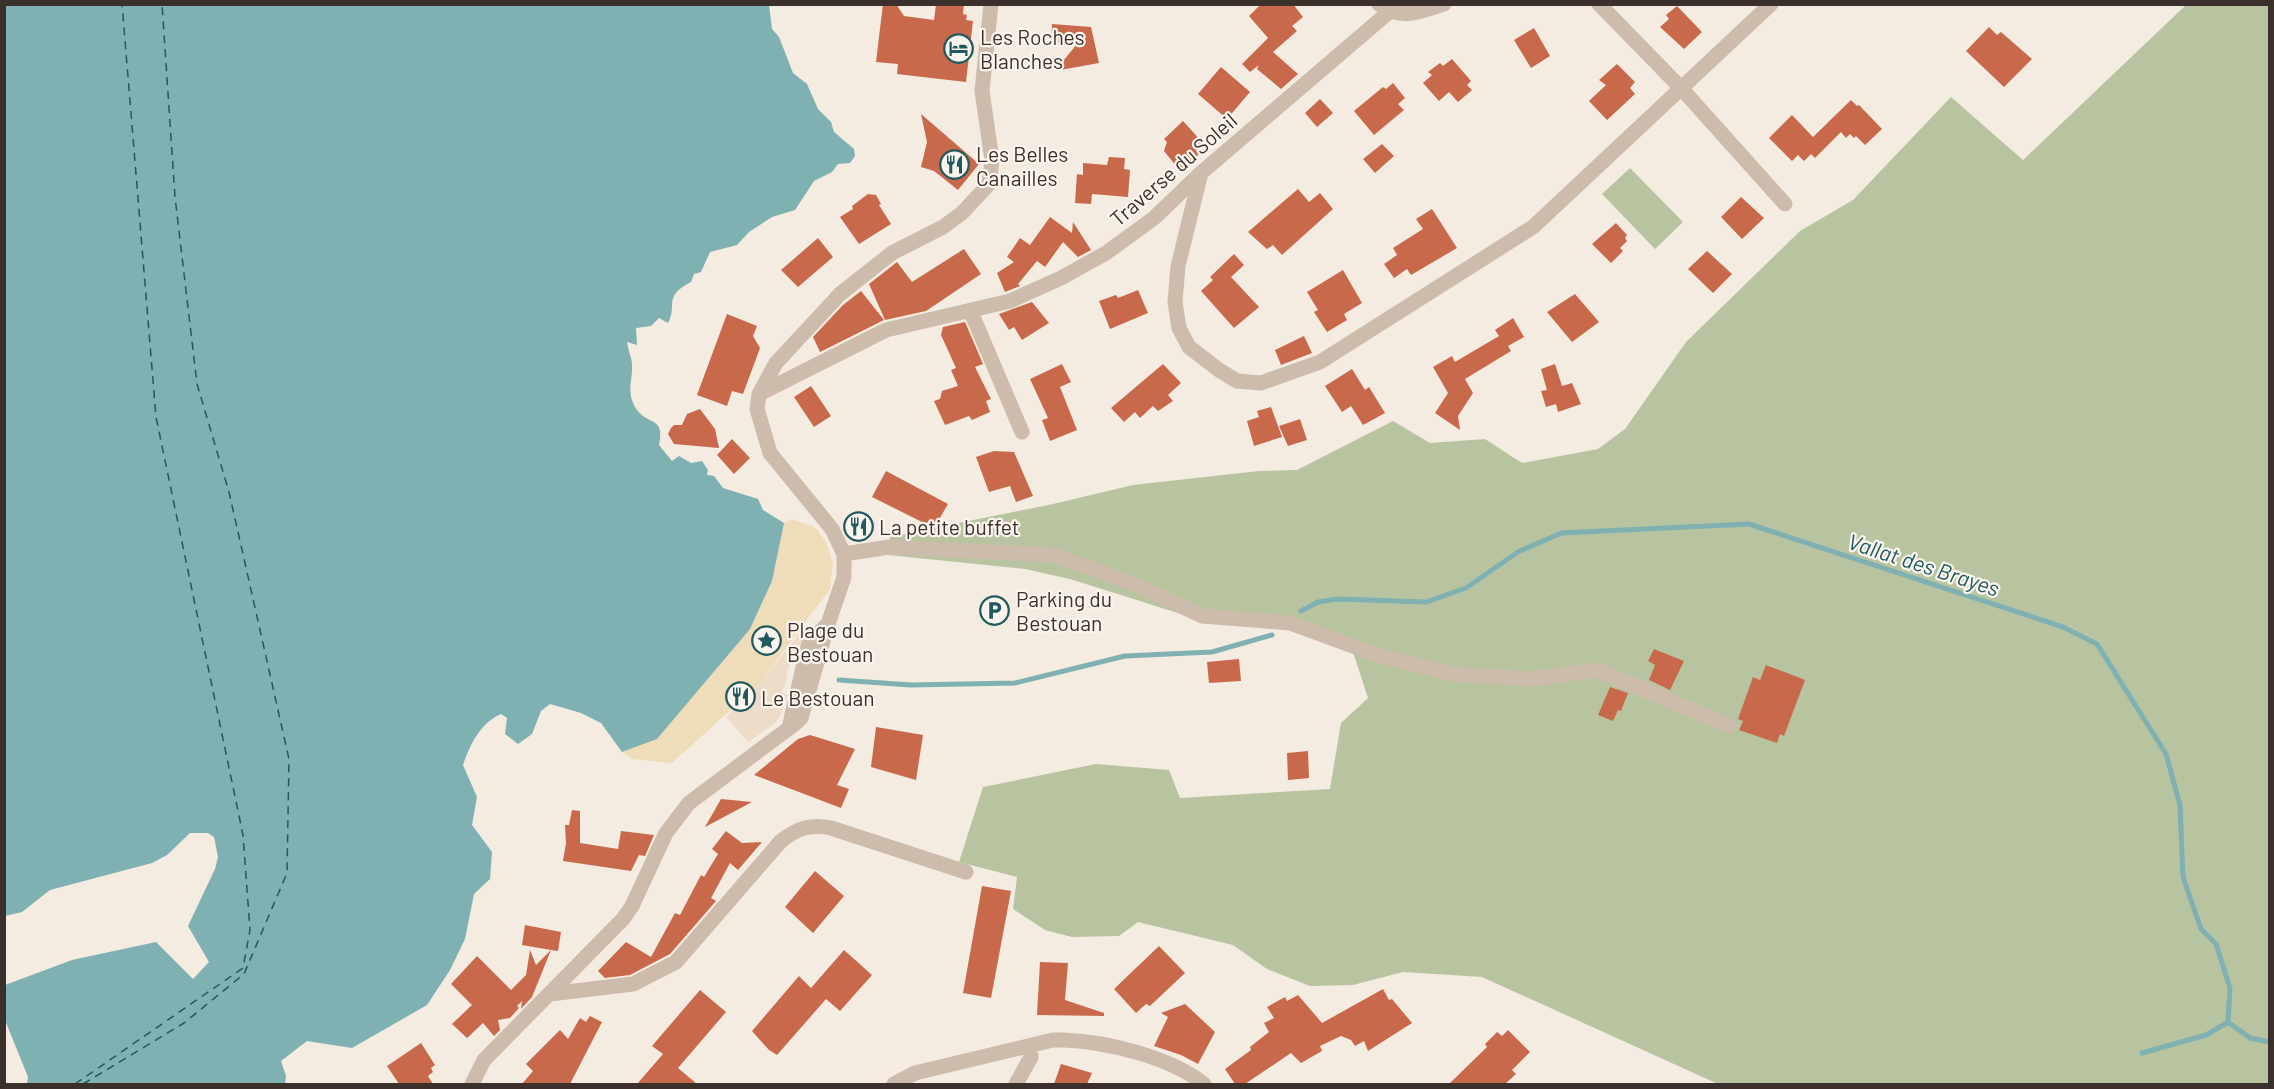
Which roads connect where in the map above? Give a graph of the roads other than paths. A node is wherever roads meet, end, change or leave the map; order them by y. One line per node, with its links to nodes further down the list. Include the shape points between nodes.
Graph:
1 (991, 4): 10 (street, via 982,91 992,160 989,184 962,213 892,253 840,294 776,363)
2 (1444, 4): 5 (street, via 1404,15)
3 (1599, 4): 6 (street)
4 (1771, 4): 6 (street)
5 (1384, 8): 7 (street, Traverse du Soleil)
6 (1681, 88): 7 (street, via 1533,227 1320,362 1261,383 1237,381 1220,370 1189,347 1179,328 1174,302 1178,266); 8 (street)
7 (1201, 172): 9 (street, Traverse du Soleil, via 1154,218 1106,253 1010,301)
8 (1785, 204)
9 (971, 312): 10 (street, Traverse du Soleil, via 886,330); 11 (street)
10 (759, 394): 12 (street, via 758,416 770,453 832,529)
11 (1022, 432)
12 (844, 554): 13 (street, via 889,547 1053,555 1134,584 1202,616 1290,624 1380,656 1452,674 1531,678 1599,670); 15 (street, via 844,577 805,712 676,817 623,919)
13 (1729, 726)
14 (966, 872): 15 (street, via 831,828 803,828 781,841 676,962 633,984)
15 (550, 994): 17 (street, via 484,1060)
16 (1030, 1046): 18 (street, via 915,1073); 19 (street, via 1031,1057); 20 (street, via 1064,1040 1121,1050 1157,1059 1188,1072)
17 (472, 1084)
18 (894, 1084)
19 (1016, 1084)
20 (1204, 1084)

